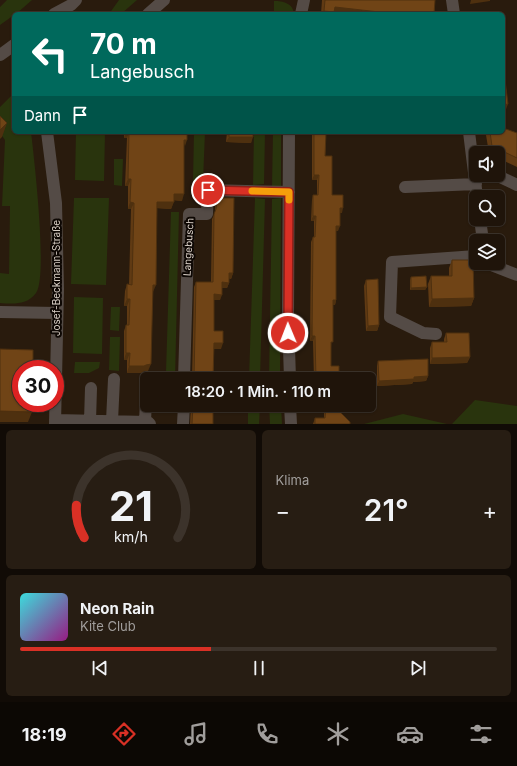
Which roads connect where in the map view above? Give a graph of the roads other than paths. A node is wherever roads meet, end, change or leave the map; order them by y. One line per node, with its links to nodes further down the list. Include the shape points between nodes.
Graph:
1 (64, 0): 6 (street)
2 (76, 0): 6 (street, via 72,5)
3 (164, 0): 7 (street)
4 (304, 0): 8 (street)
5 (452, 0): 9 (street)
6 (56, 12)
7 (150, 12)
8 (301, 12)
9 (454, 12)
10 (12, 47): 11 (street)
11 (0, 55)
12 (48, 134): 26 (street, Josef-Beckmann-Straße, via 56,203)
13 (289, 134): 21 (street)
14 (469, 134): 15 (street)
15 (472, 146)
16 (505, 179): 18 (street)
17 (476, 184): 19 (street); 20 (street)
18 (517, 185)
19 (405, 187)
20 (477, 190)
21 (289, 192): 28 (street, Langebusch, via 208,190 207,214 189,214); 29 (street)
22 (469, 256): 27 (street, via 392,262 390,317 423,333)
23 (504, 270): 24 (street)
24 (517, 275)
25 (0, 312): 26 (street)
26 (57, 313): 37 (street, Josef-Beckmann-Straße)
27 (436, 334)
28 (184, 372)
29 (290, 372)
30 (114, 379): 36 (street)
31 (91, 388): 35 (street)
32 (148, 412): 38 (street)
33 (184, 412): 39 (street)
34 (290, 412): 40 (street)
35 (90, 421): 36 (street); 37 (street)
36 (112, 421): 38 (street)
37 (55, 422)
38 (148, 423)
39 (183, 424)
40 (291, 424)

